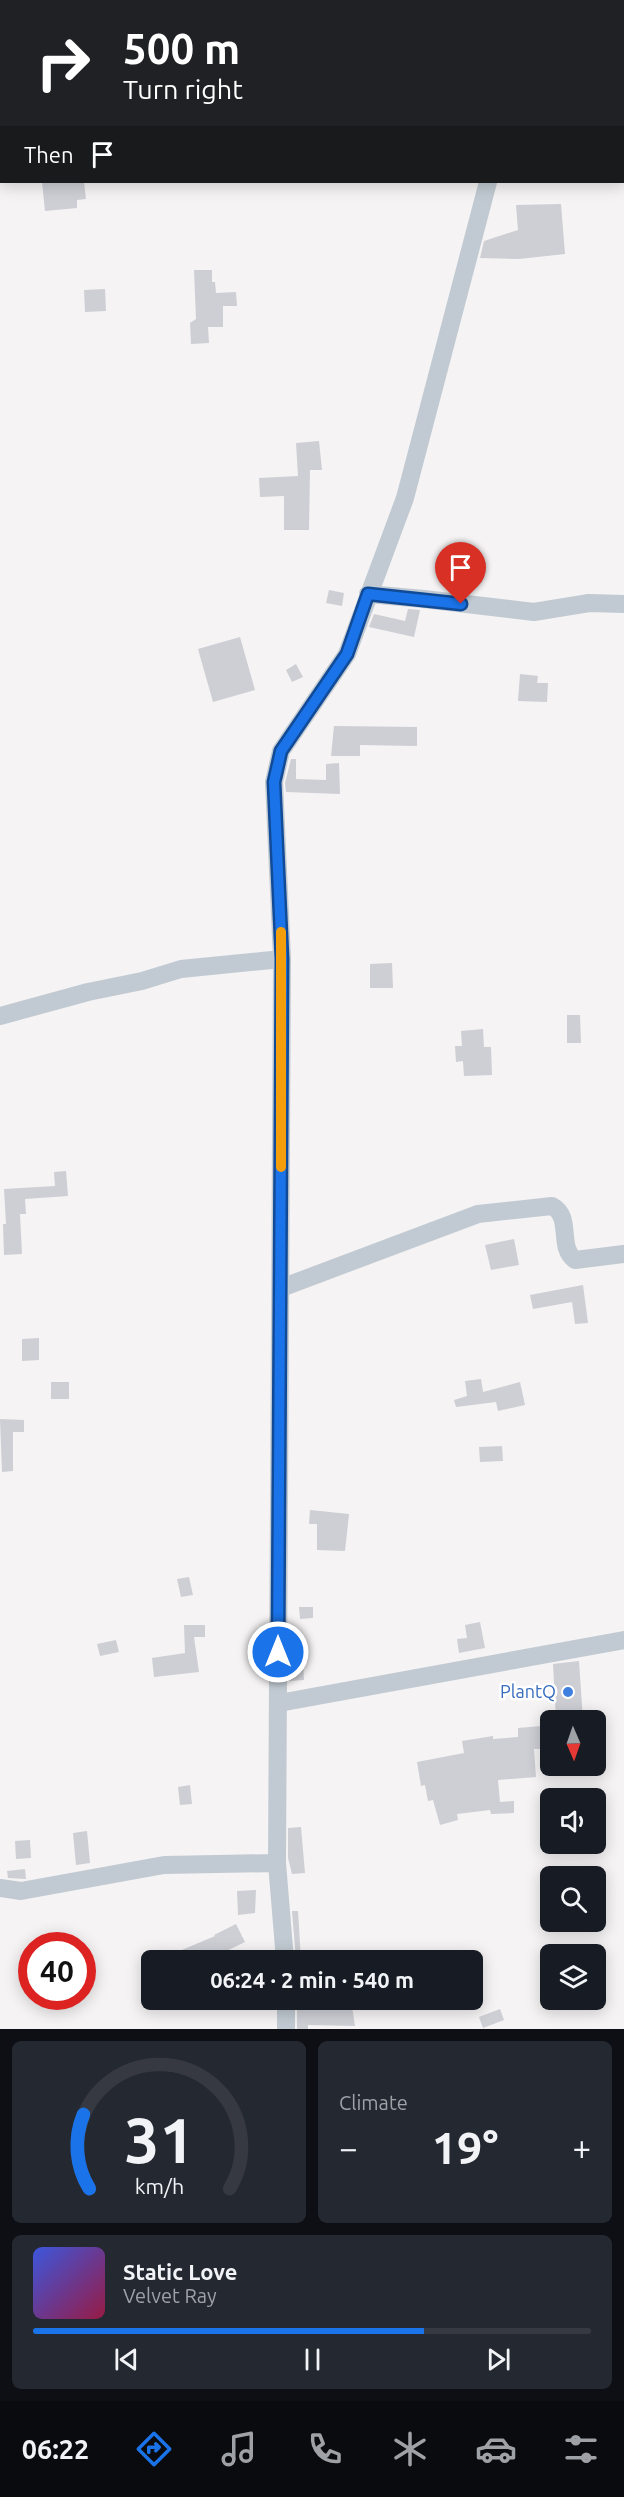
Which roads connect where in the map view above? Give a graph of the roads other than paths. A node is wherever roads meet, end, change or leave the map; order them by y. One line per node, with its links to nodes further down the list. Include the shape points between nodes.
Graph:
1 (488, 183): 2 (street, via 405,498)
2 (368, 594): 3 (street, via 534,612 589,603); 4 (street, via 347,654 281,751 274,782)
3 (624, 604)
4 (282, 959): 5 (street, via 181,969); 7 (street)
5 (0, 1016)
6 (624, 1254): 7 (street, via 575,1260 566,1251 562,1217 552,1206 478,1214)
7 (281, 1288): 9 (street)
8 (624, 1640): 9 (street)
9 (279, 1703): 10 (street)
10 (278, 1863): 11 (street, via 164,1864 21,1891); 12 (street)
11 (0, 1888)
12 (284, 1950)
13 (286, 2010): 14 (street)
14 (286, 2029)

